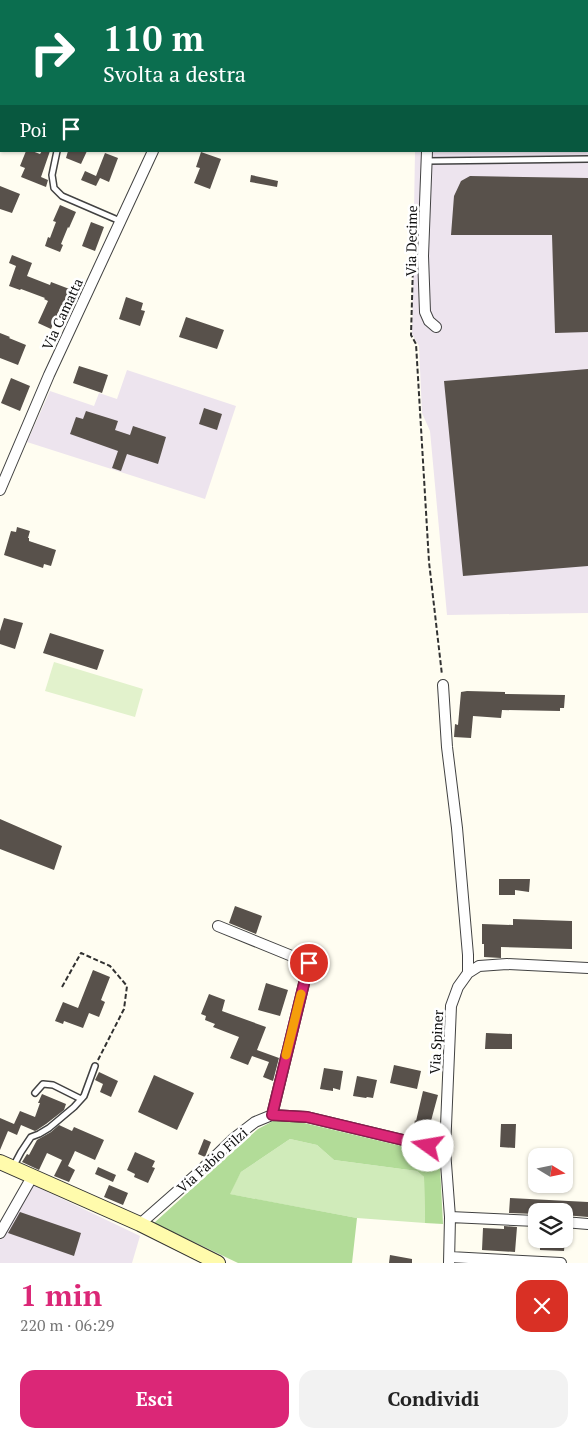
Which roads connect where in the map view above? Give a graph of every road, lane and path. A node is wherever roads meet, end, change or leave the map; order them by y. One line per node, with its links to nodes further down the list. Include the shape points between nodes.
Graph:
1 (57, 152): 7 (lane, via 52,175 54,188 62,196)
2 (153, 152): 7 (street, Via Camatta)
3 (553, 152): 5 (lane)
4 (427, 156): 5 (lane); 9 (street, Via Decime, via 423,256 425,312)
5 (553, 159): 6 (lane)
6 (588, 159)
7 (120, 221): 10 (street, Via Camatta)
8 (413, 260): 11 (path, via 411,335 416,344 429,562)
9 (436, 327)
10 (0, 490)
11 (443, 685): 14 (street)
12 (218, 926): 19 (street, via 309,963)
13 (588, 968): 14 (street, via 507,964 479,966)
14 (468, 973): 20 (street, Via Spiner, via 458,986 451,1006)
15 (62, 987): 16 (path, via 81,953 110,966 127,986 124,1009)
16 (95, 1066): 18 (lane)
17 (35, 1093): 18 (lane, via 43,1084 53,1085)
18 (81, 1099): 21 (lane, via 58,1122 31,1137 21,1152)
19 (272, 1115): 20 (street, Via Fabio Filzi, via 307,1117); 26 (street, Via Fabio Filzi, via 255,1122 233,1139)
20 (445, 1150): 23 (street)
21 (6, 1165): 22 (main road)
22 (32, 1177): 26 (main road); 28 (street)
23 (450, 1217): 24 (street); 29 (street)
24 (528, 1221)
25 (573, 1223): 27 (street)
26 (140, 1224): 30 (main road)
27 (588, 1224)
28 (0, 1232)
29 (450, 1260): 31 (street)
30 (218, 1263)
31 (560, 1263)

